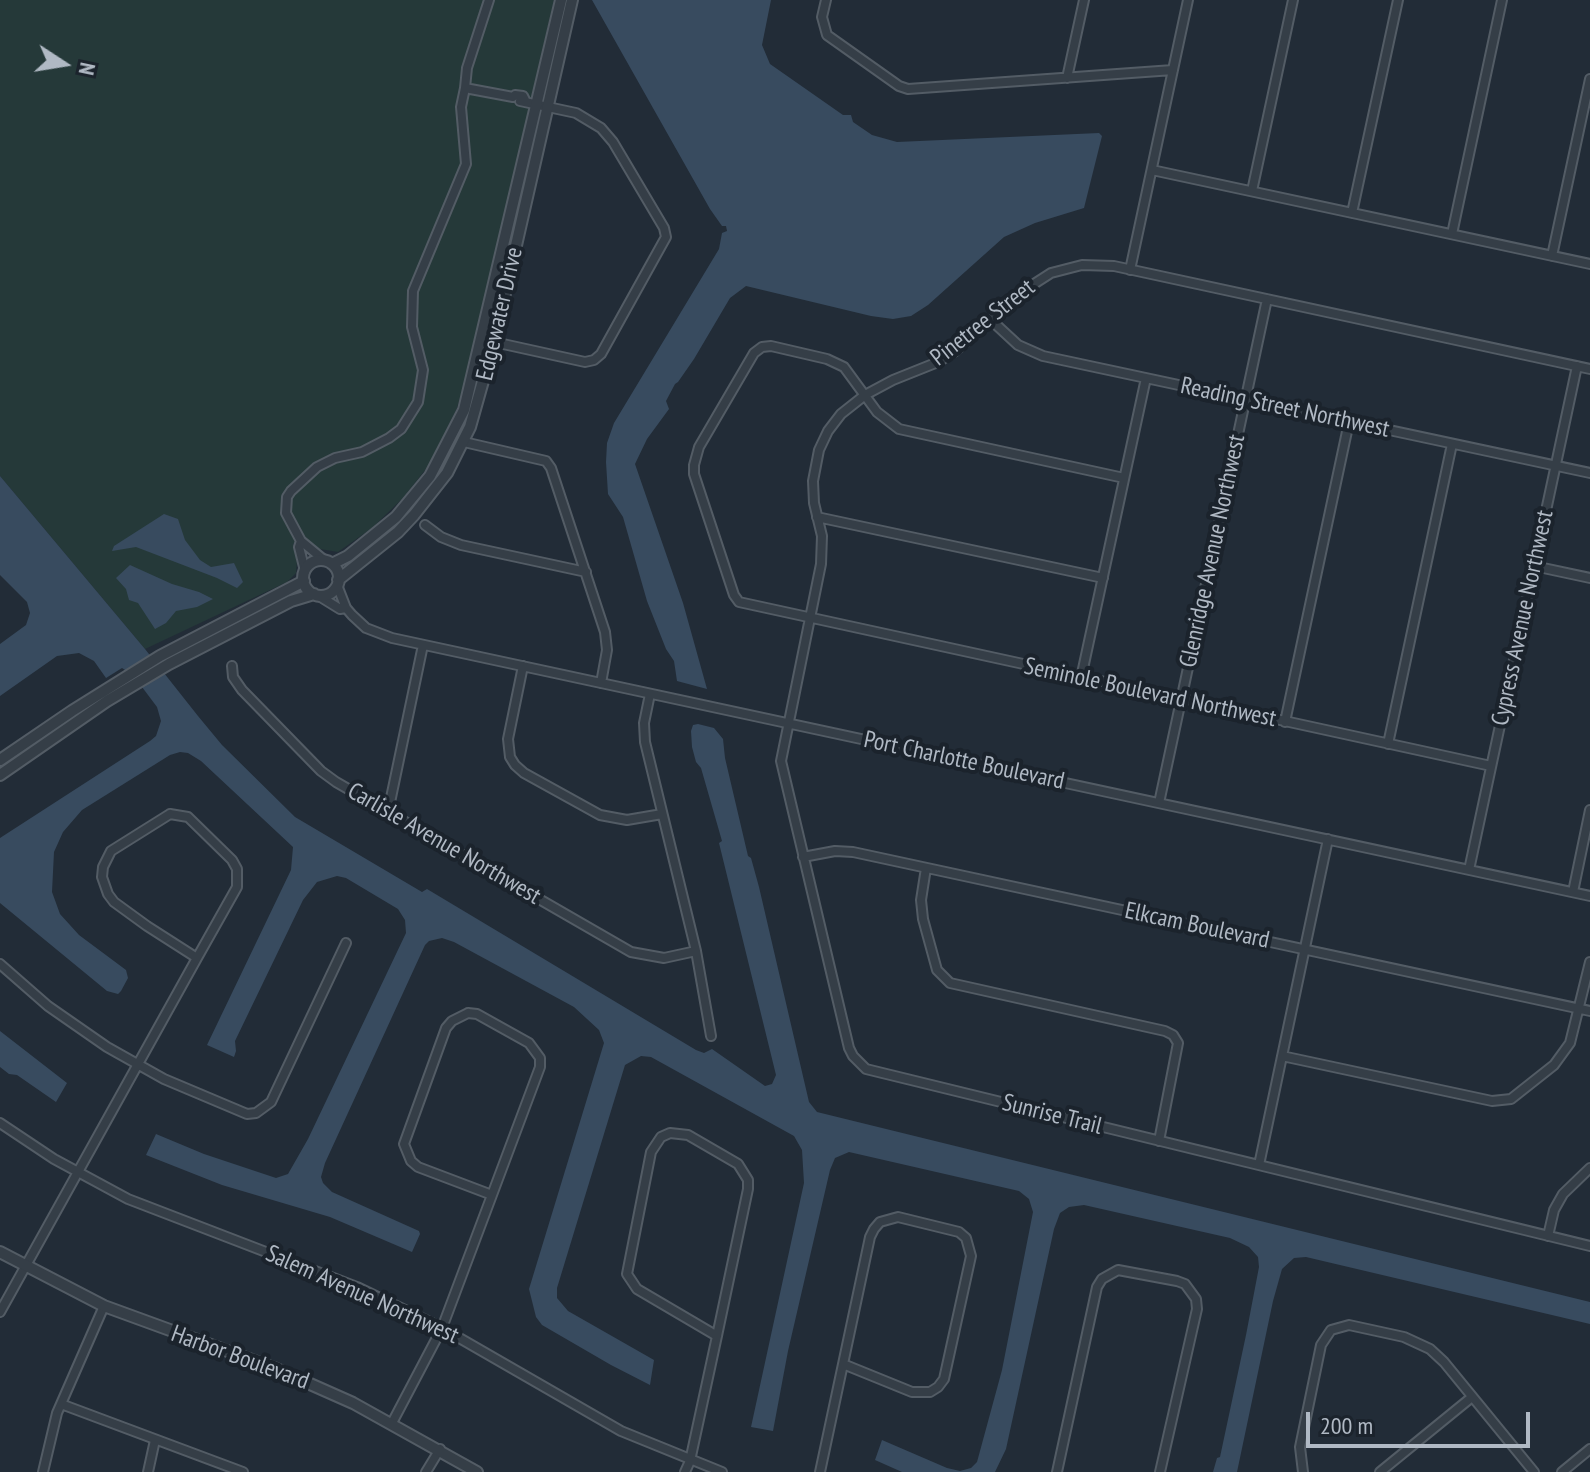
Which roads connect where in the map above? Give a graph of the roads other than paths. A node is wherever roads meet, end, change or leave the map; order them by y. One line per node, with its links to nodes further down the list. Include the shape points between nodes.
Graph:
1 (561, 0): 15 (street, Edgewater Drive)
2 (572, 0): 15 (street, Edgewater Drive)
3 (826, 0): 4 (street); 12 (street, via 822,17 827,35 908,89)
4 (832, 0)
5 (1084, 0): 12 (street)
6 (1188, 0): 11 (street)
7 (1293, 0): 17 (street)
8 (1398, 0): 18 (street)
9 (1502, 0): 19 (street)
10 (487, 2): 14 (street)
11 (1173, 70): 12 (street); 16 (street)
12 (1067, 78)
13 (1590, 79): 20 (street)
14 (465, 88): 15 (street, via 523,96); 39 (street, via 461,107 466,164 413,291 412,327 423,370 418,402 389,438 317,467 291,491 286,513)
15 (543, 105): 25 (street, Edgewater Drive); 25 (street, via 585,117 607,134 666,237 594,360); 40 (street, Edgewater Drive, via 458,424 430,476 396,517 348,556)
16 (1152, 170): 17 (street); 22 (street)
17 (1252, 191): 18 (street)
18 (1352, 213): 19 (street)
19 (1452, 234): 20 (street)
20 (1552, 256): 21 (street)
21 (1590, 264)
22 (1130, 270): 23 (street, Pinetree Street); 24 (street, Pinetree Street, via 1092,264 1061,269 1032,283)
23 (1267, 299): 26 (street, Pinetree Street); 30 (street, Glenridge Avenue Northwest)
24 (991, 320): 28 (street, Reading Street Northwest, via 1010,340 1035,353); 29 (street, Pinetree Street, via 938,362)
25 (494, 342): 32 (street, Edgewater Drive)
26 (1577, 366): 27 (street, Pinetree Street); 34 (street, Cypress Avenue Northwest)
27 (1590, 369)
28 (1146, 378): 30 (street, Reading Street Northwest); 36 (street)
29 (865, 395): 36 (street, via 883,419 899,429); 37 (street, Pinetree Street, via 834,422 819,450 813,481); 49 (street, Seminole Boulevard Northwest, via 836,362 762,347 696,456 694,474 734,595 739,602)
30 (1246, 399): 31 (street, Reading Street Northwest); 56 (street, Glenridge Avenue Northwest)
31 (1349, 422): 33 (street, Reading Street Northwest); 57 (street)
32 (464, 442): 42 (street, via 546,461); 46 (street, Edgewater Drive, via 414,515)
33 (1452, 444): 34 (street, Reading Street Northwest); 59 (street)
34 (1556, 466): 35 (street, Reading Street Northwest); 41 (street, Cypress Avenue Northwest)
35 (1590, 473)
36 (1124, 478): 44 (street)
37 (817, 517): 44 (street); 49 (street, Pinetree Street, via 822,554)
38 (425, 525): 42 (street, via 461,545)
39 (301, 541): 40 (street); 43 (street)
40 (328, 562): 43 (street, via 314,562); 46 (street)
41 (1534, 566): 45 (street); 61 (street, Cypress Avenue Northwest)
42 (586, 572): 54 (street, via 607,641)
43 (304, 576): 47 (street, via 307,589); 60 (street, via 123,678)
44 (1103, 578): 53 (street)
45 (1590, 578)
46 (338, 583): 47 (street, via 327,595); 48 (street, Port Charlotte Boulevard)
47 (316, 595): 48 (street, Port Charlotte Boulevard); 62 (street, via 291,601 169,664)
48 (346, 608): 50 (street, Port Charlotte Boulevard, via 374,632)
49 (809, 620): 53 (street, Seminole Boulevard Northwest); 58 (street, Pinetree Street)
50 (423, 645): 52 (street, Port Charlotte Boulevard); 65 (street)
51 (232, 666): 65 (street, Carlisle Avenue Northwest, via 242,690 321,771)
52 (523, 666): 54 (street, Port Charlotte Boulevard); 66 (street, via 508,739 515,765 600,815 627,820)
53 (1081, 678): 56 (street, Seminole Boulevard Northwest)
54 (601, 683): 55 (street, Port Charlotte Boulevard)
55 (650, 694): 58 (street, Port Charlotte Boulevard); 66 (street, via 645,742)
56 (1181, 700): 57 (street, Seminole Boulevard Northwest); 63 (street, Glenridge Avenue Northwest)
57 (1285, 722): 59 (street, Seminole Boulevard Northwest)
58 (787, 723): 63 (street, Port Charlotte Boulevard); 68 (street, Sunrise Trail, via 782,771)
59 (1388, 744): 61 (street, Seminole Boulevard Northwest)
60 (0, 760)
61 (1491, 766): 70 (street, Cypress Avenue Northwest)
62 (0, 775)
63 (1159, 803): 67 (street, Port Charlotte Boulevard)
64 (1590, 810): 71 (street)
65 (388, 812): 75 (street, Carlisle Avenue Northwest, via 631,952 664,958)
66 (662, 814): 75 (street)
67 (1328, 839): 70 (street, Port Charlotte Boulevard); 74 (street)
68 (803, 857): 69 (street, Elkcam Boulevard, via 844,851); 85 (street, Sunrise Trail, via 849,1048 858,1064 874,1073)
69 (926, 868): 74 (street, Elkcam Boulevard); 85 (street, via 923,919 937,970 950,983 1173,1035 1178,1043)
70 (1469, 870): 71 (street, Port Charlotte Boulevard)
71 (1573, 892): 72 (street, Port Charlotte Boulevard)
72 (1590, 896)
73 (346, 943): 83 (street, via 264,1109 247,1114 229,1108)
74 (1305, 949): 79 (street, Elkcam Boulevard); 82 (street)
75 (696, 951): 81 (street)
76 (197, 958): 76 (street, via 114,902 102,877 111,851 170,814 188,817 237,869 237,887); 83 (street)
77 (1590, 962): 79 (street)
78 (0, 964): 83 (street, via 77,1027)
79 (1580, 1009): 80 (street, Elkcam Boulevard); 82 (street, via 1560,1059 1519,1094 1502,1101)
80 (1590, 1011)
81 (711, 1036)
82 (1282, 1056): 86 (street)
83 (138, 1066): 88 (street)
84 (0, 1123): 88 (street, Salem Avenue Northwest)
85 (1159, 1141): 86 (street, Sunrise Trail)
86 (1259, 1165): 90 (street, Sunrise Trail)
87 (1590, 1168): 90 (street, via 1563,1194)
88 (78, 1173): 93 (street); 96 (street, Salem Avenue Northwest, via 167,1216 314,1269)
89 (492, 1195): 89 (street, via 418,1167 404,1144 446,1028 468,1013 529,1043 540,1058); 96 (street)
90 (1548, 1236): 91 (street, Sunrise Trail)
91 (1590, 1246)
92 (0, 1252): 93 (street, Harbor Boulevard)
93 (25, 1267): 94 (street, Harbor Boulevard); 95 (street)
94 (104, 1306): 100 (street); 101 (street, Harbor Boulevard, via 274,1368)
95 (0, 1312)
96 (442, 1328): 101 (street); 105 (street, Salem Avenue Northwest, via 588,1414)
97 (717, 1336): 97 (street, via 748,1180 738,1164 688,1135 670,1133 651,1152 627,1274 637,1289); 105 (street)
98 (843, 1364): 98 (street, via 912,1392 938,1387 971,1256 966,1238 898,1217 880,1222 874,1229); 113 (street)
99 (1472, 1397): 116 (street, via 1422,1344 1340,1326 1321,1345 1300,1447); 117 (street); 118 (street)
100 (61, 1404): 102 (street); 106 (street)
101 (392, 1423): 103 (street, Harbor Boulevard)
102 (155, 1440): 107 (street); 108 (street)
103 (440, 1449): 109 (street); 110 (street, Harbor Boulevard)
104 (1590, 1449): 119 (street)
105 (690, 1461): 111 (street); 112 (street, Salem Avenue Northwest)
106 (43, 1472)
107 (148, 1472)
108 (243, 1472)
109 (426, 1472)
110 (477, 1472)
111 (685, 1472)
112 (722, 1472)
113 (820, 1472)
114 (1057, 1472): 115 (street, via 1097,1287 1118,1270 1177,1281 1196,1299)
115 (1160, 1472)
116 (1303, 1472)
117 (1380, 1472)
118 (1534, 1472)
119 (1562, 1472)

